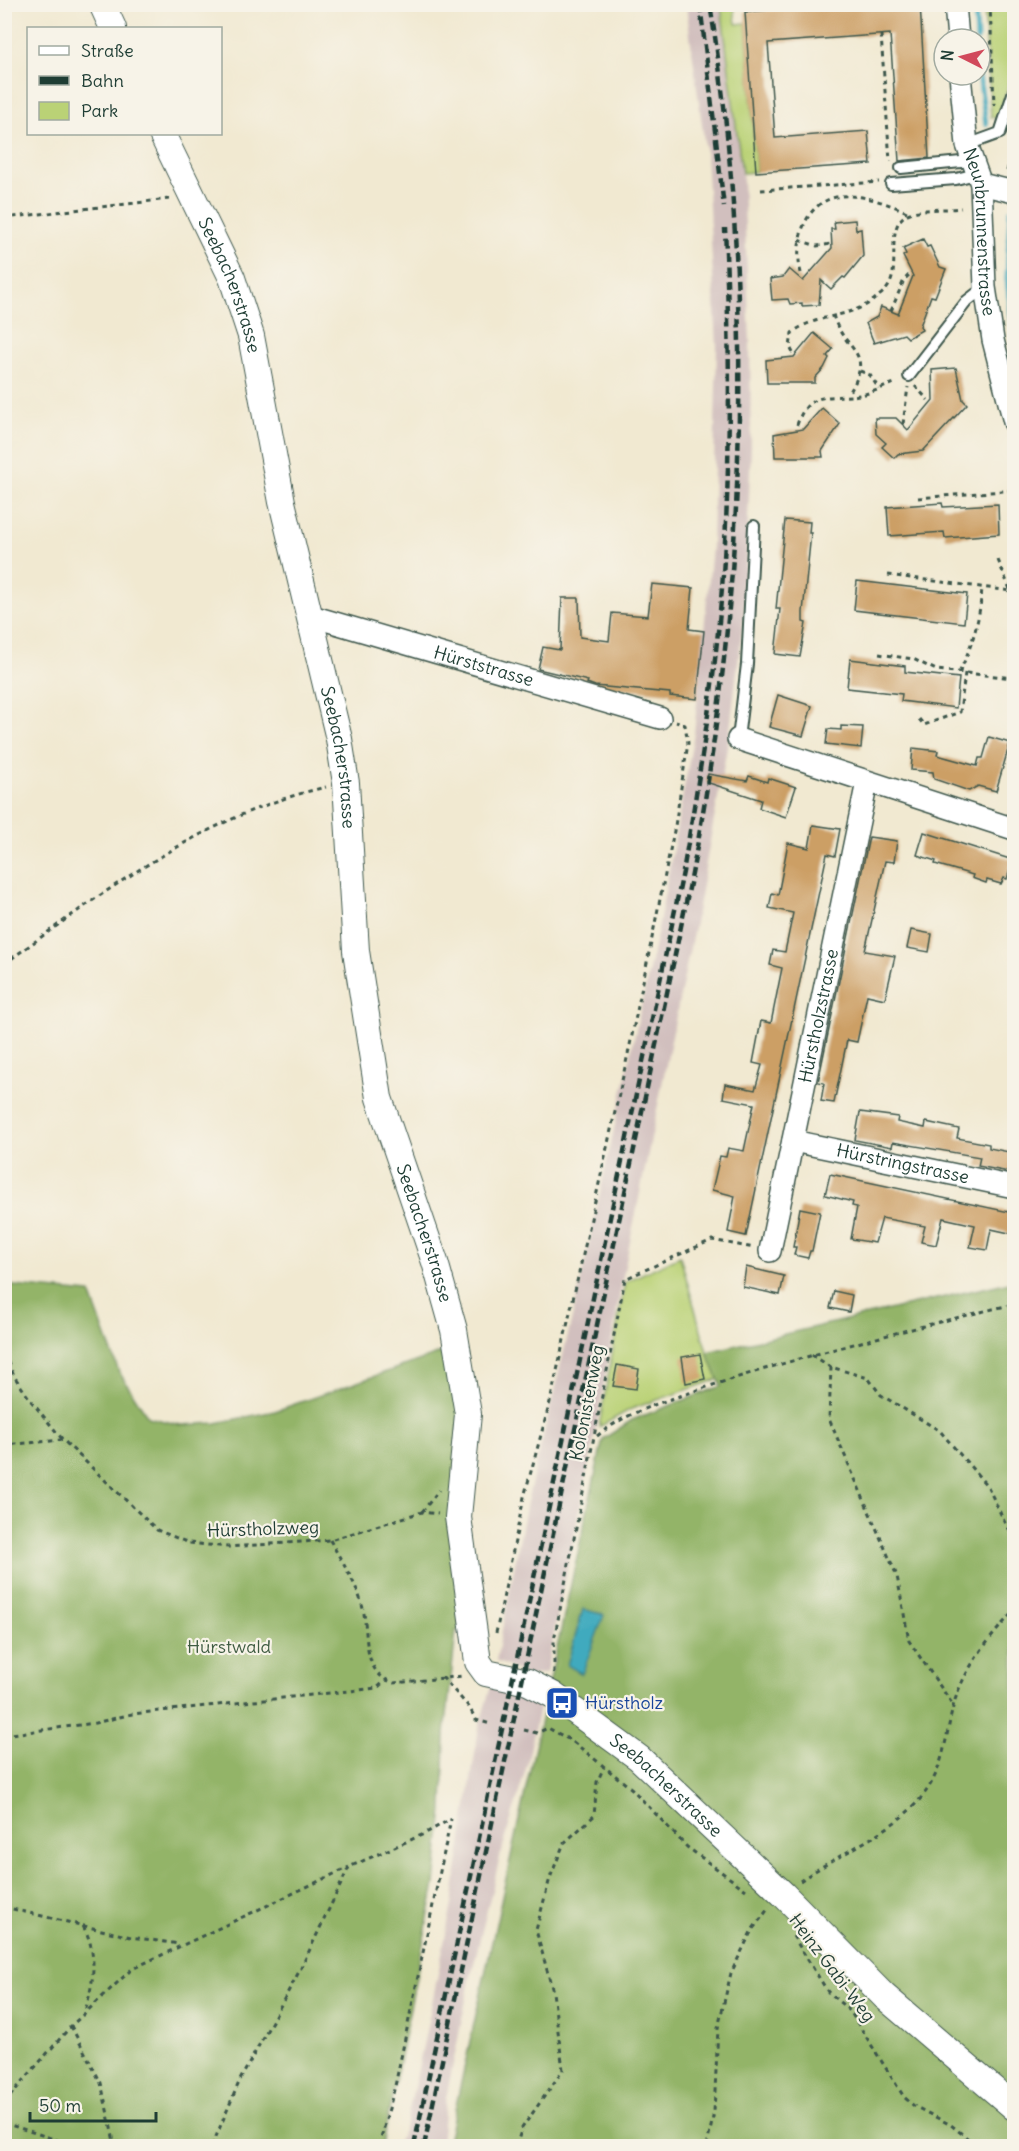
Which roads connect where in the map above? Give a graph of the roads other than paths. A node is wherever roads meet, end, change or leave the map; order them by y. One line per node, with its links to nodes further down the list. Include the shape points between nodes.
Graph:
1 (102, 4): 3 (street)
2 (955, 4): 4 (street)
3 (113, 27)
4 (957, 27)
5 (962, 87): 8 (street, Neunbrunnenstrasse)
6 (1014, 91): 8 (lane, via 1000,134)
7 (162, 135): 17 (street, Seebacherstrasse, via 232,278 251,336)
8 (974, 166): 9 (lane); 10 (lane, via 956,179); 11 (street); 12 (street, Neunbrunnenstrasse)
9 (901, 168)
10 (891, 183)
11 (1010, 185)
12 (985, 286): 13 (lane, via 967,301); 14 (street, Neunbrunnenstrasse, via 993,340)
13 (909, 376)
14 (1011, 399): 15 (street, Neunbrunnenstrasse)
15 (1014, 422)
16 (754, 526): 19 (lane, via 747,664)
17 (308, 615): 18 (street, Hürststrasse); 25 (street, Seebacherstrasse, via 346,783 356,951 379,1098 448,1308 468,1414 458,1517 478,1662 486,1673 528,1682 554,1695 639,1758 772,1905)
18 (660, 718)
19 (738, 740): 20 (street)
20 (867, 782): 21 (street); 22 (street, Hürstholzstrasse)
21 (1014, 829)
22 (793, 1141): 23 (street, Hürstringstrasse); 24 (street, Hürstholzstrasse)
23 (1014, 1187)
24 (770, 1251)
25 (1014, 2107)

